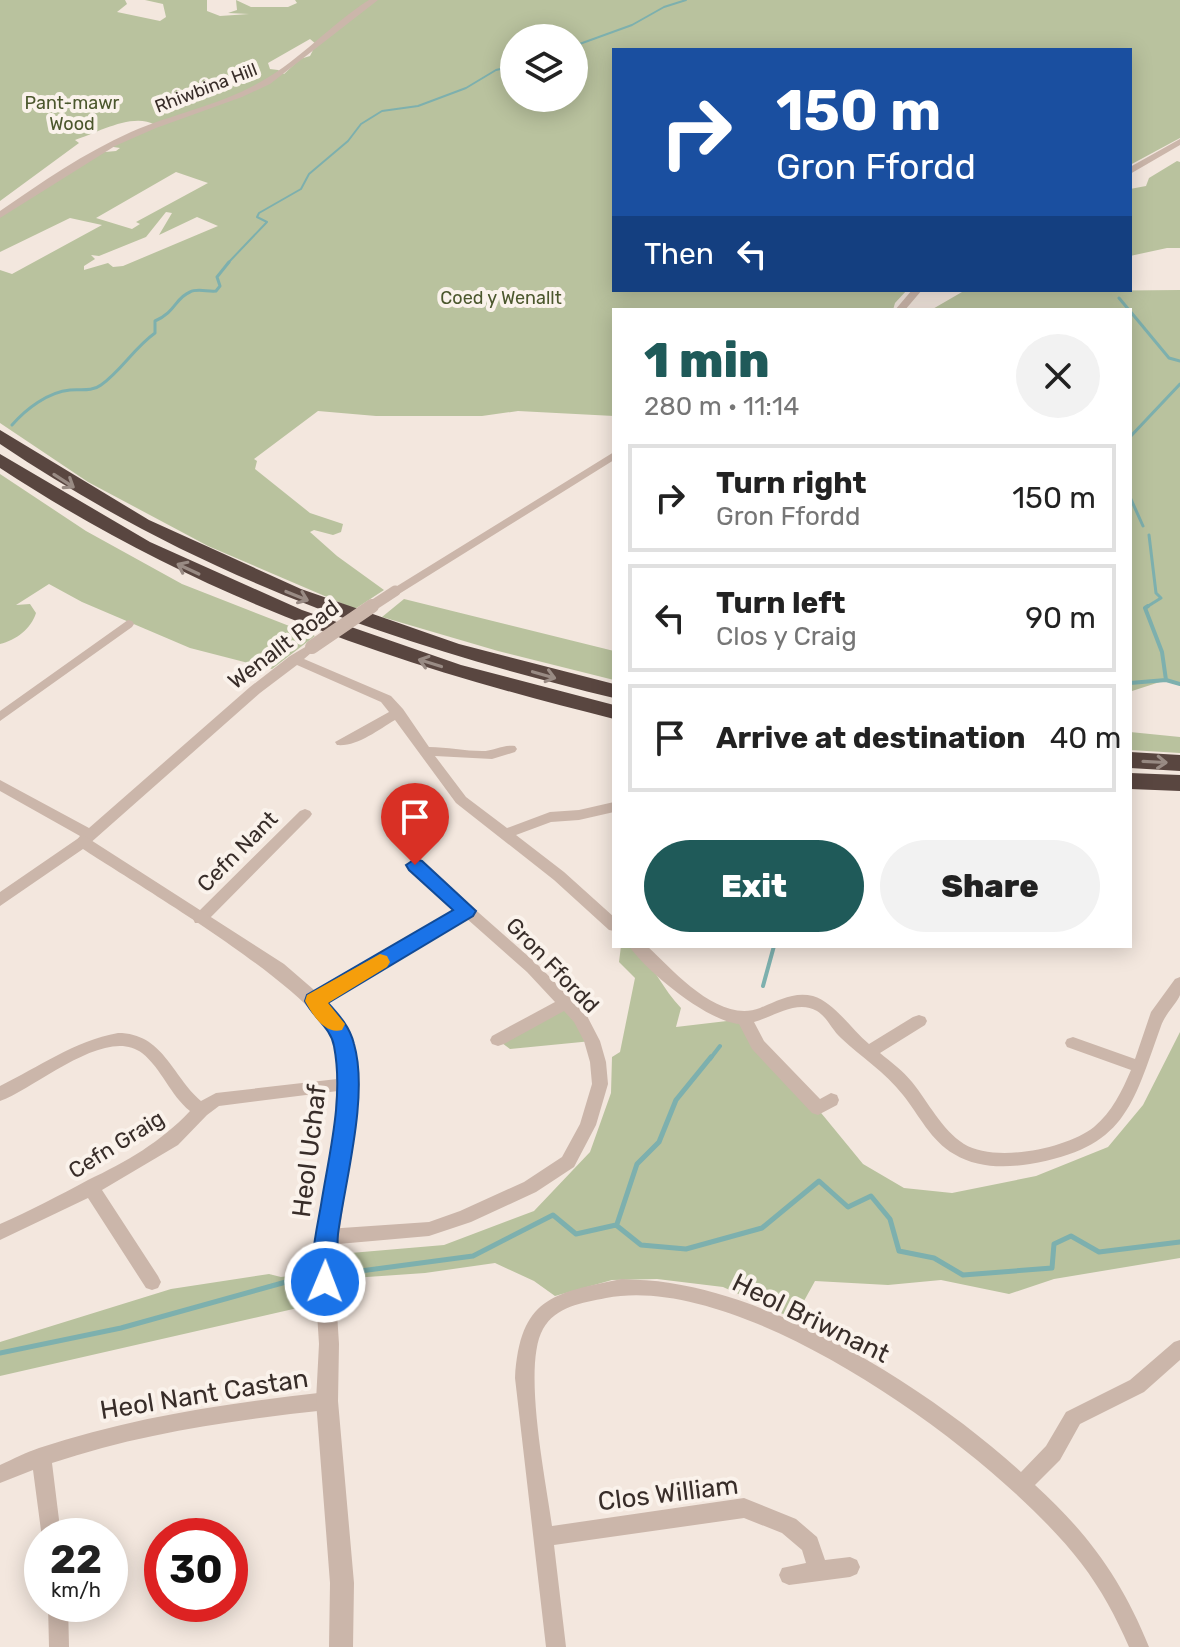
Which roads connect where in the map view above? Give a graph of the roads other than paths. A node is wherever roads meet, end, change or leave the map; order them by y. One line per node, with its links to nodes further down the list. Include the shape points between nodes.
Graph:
1 (374, 0): 4 (street, Rhiwbina Hill, via 269,81 107,146)
2 (1180, 141): 3 (street)
3 (1132, 170)
4 (0, 215)
5 (915, 292): 6 (street)
6 (902, 308)
7 (0, 436): 12 (highway, one-way to 12, via 98,502 269,585 425,640)
8 (612, 456): 11 (street, Wenallt Road, bridge)
9 (0, 460): 13 (highway, one-way to 9, via 411,657 280,608 150,551)
10 (128, 624): 15 (street)
11 (294, 659): 14 (street, via 377,694); 27 (street, Wenallt Road)
12 (612, 690)
13 (612, 711)
14 (398, 712): 16 (street); 18 (street)
15 (0, 717)
16 (342, 742)
17 (510, 749): 18 (street, via 492,756)
18 (426, 752): 26 (street, via 461,800)
19 (1132, 760): 20 (highway, one-way to 20)
20 (1180, 763)
21 (1132, 781): 22 (highway)
22 (1180, 783)
23 (0, 785): 27 (street)
24 (612, 807): 26 (street, via 562,809)
25 (305, 814): 31 (street, Cefn Nant)
26 (505, 834): 32 (street)
27 (87, 838): 29 (street, Wenallt Road); 31 (street, Heol Uchaf)
28 (415, 865): 30 (street, Gron Ffordd)
29 (0, 900)
30 (466, 911): 35 (street); 36 (street, Gron Ffordd)
31 (200, 919): 35 (street, Heol Uchaf, via 278,969)
32 (612, 924)
33 (639, 948): 37 (street, via 703,1003)
34 (1180, 983): 42 (street, via 1159,1010)
35 (315, 1001): 43 (street, Heol Uchaf, via 345,1045)
36 (566, 1003): 39 (street); 49 (street, Gron Ffordd, via 592,1041 600,1084 588,1125 568,1162 530,1187 429,1229)
37 (744, 1019): 41 (street, via 794,1001 813,1002 830,1012); 45 (street, via 758,1045 818,1108)
38 (919, 1021): 41 (street)
39 (498, 1040)
40 (1073, 1043): 42 (street)
41 (867, 1053): 42 (street, via 901,1081 948,1141 975,1156 997,1160 1066,1151 1096,1136 1121,1109)
42 (1140, 1067)
43 (346, 1084): 46 (street, Cefn Graig, via 216,1100); 49 (street, Heol Uchaf, via 346,1117)
44 (0, 1094): 46 (street, via 85,1050 121,1038 138,1041 154,1055)
45 (831, 1100)
46 (199, 1109): 47 (street, Cefn Graig, via 169,1142)
47 (90, 1187): 48 (street, Cefn Graig); 50 (street)
48 (0, 1232)
49 (327, 1237): 52 (street, Heol Uchaf)
50 (152, 1282)
51 (1180, 1348): 55 (street, via 1137,1386 1073,1418 1053,1453)
52 (327, 1401): 53 (street, Heol Nant Castan, via 154,1423); 63 (street, Heol Uchaf, via 342,1583)
53 (41, 1456): 54 (street, Heol Nant Castan); 56 (street)
54 (0, 1474)
55 (1020, 1486): 57 (street, Heol Briwnant, via 954,1428 903,1393 784,1329 720,1301 677,1290 595,1290 545,1311 525,1348); 65 (street, Heol Briwnant, via 1097,1567 1130,1617)
56 (49, 1518)
57 (543, 1537): 59 (street, Clos William, via 744,1508 789,1526 810,1544); 64 (street, Heol Briwnant)
58 (850, 1567): 59 (street)
59 (819, 1571): 60 (street)
60 (789, 1575)
61 (58, 1622): 62 (street)
62 (59, 1647)
63 (341, 1647)
64 (556, 1647)
65 (1139, 1647)

